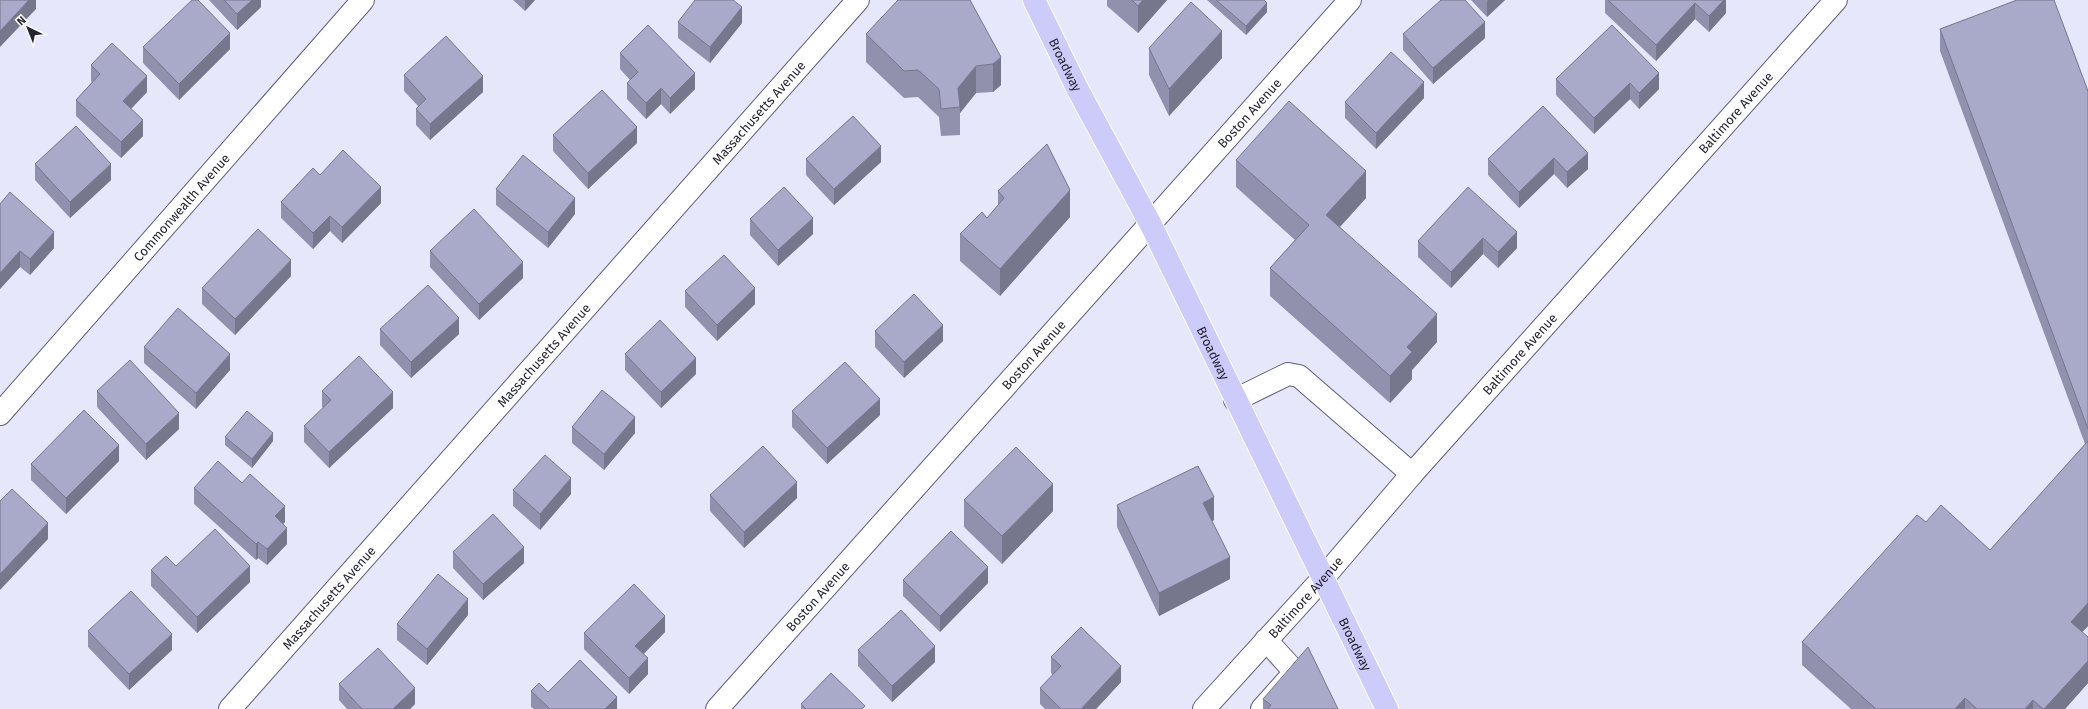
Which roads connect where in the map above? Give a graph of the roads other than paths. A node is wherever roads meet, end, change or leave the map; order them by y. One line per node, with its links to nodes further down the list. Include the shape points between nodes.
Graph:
1 (363, 0): 9 (street, Commonwealth Avenue)
2 (858, 0): 13 (street, Massachusetts Avenue)
3 (1034, 0): 7 (main road, Broadway, via 1078,90)
4 (1350, 0): 7 (street, Boston Avenue)
5 (1851, 0): 6 (street)
6 (1832, 5): 10 (street, Baltimore Avenue)
7 (1151, 225): 8 (main road, Broadway); 14 (street, Boston Avenue)
8 (1236, 400): 10 (street, via 1288,374 1299,376); 11 (main road, Broadway)
9 (0, 414)
10 (1412, 474): 11 (street, Baltimore Avenue)
11 (1324, 577): 12 (street, Baltimore Avenue); 17 (main road, Broadway)
12 (1266, 640): 15 (street, Baltimore Avenue); 16 (street, via 1295,672)
13 (230, 709)
14 (717, 709)
15 (1204, 709)
16 (1262, 709)
17 (1387, 709)

